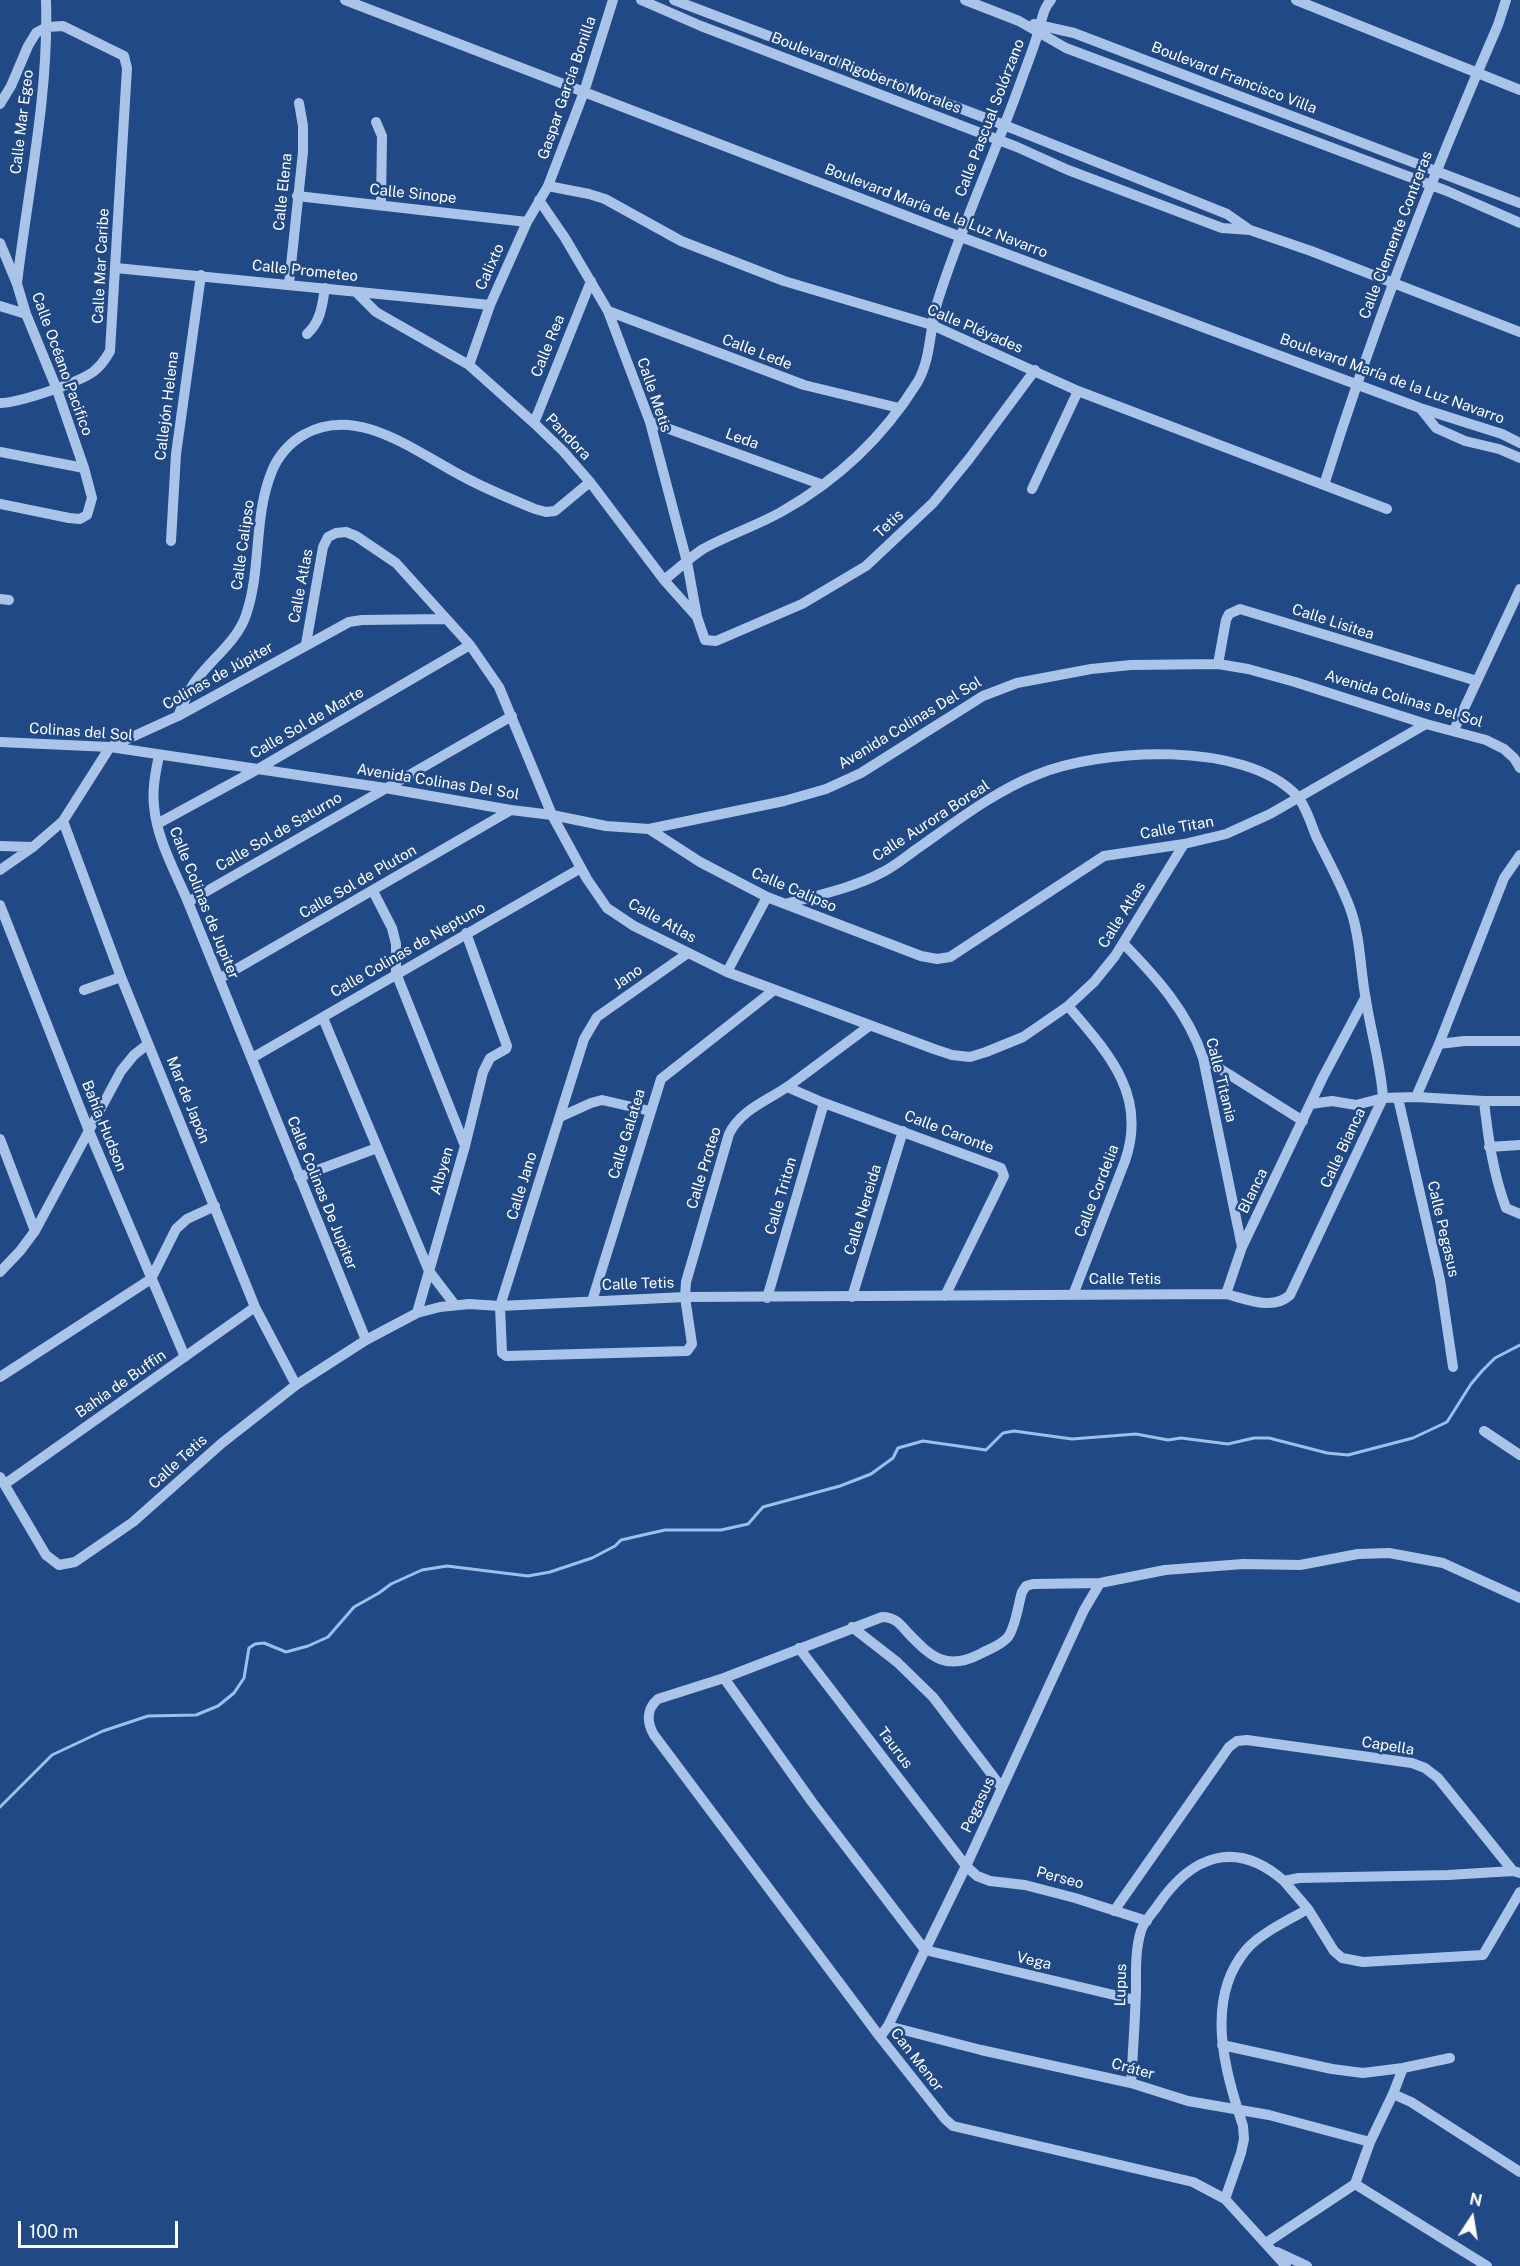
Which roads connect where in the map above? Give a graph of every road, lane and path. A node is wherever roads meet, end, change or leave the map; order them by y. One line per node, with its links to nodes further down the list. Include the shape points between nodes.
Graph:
1 (46, 0): 10 (street, Calle Mar Egeo)
2 (345, 0): 14 (street, Boulevard María de la Luz Navarro)
3 (614, 0): 14 (street, Gaspar García Bonilla)
4 (641, 0): 19 (street, Boulevard Rigoberto Morales)
5 (674, 0): 18 (street, Boulevard Rigoberto Morales)
6 (965, 0): 11 (street, Boulevard Francisco Villa)
7 (1051, 0): 11 (street, Calle Pascual Solórzano)
8 (1296, 0): 12 (street)
9 (1504, 3): 12 (street, Calle Clemente Contreras)
10 (47, 27): 16 (street, via 32,39); 34 (street, Calle Mar Caribe, via 63,26 124,56 127,68); 38 (street, Calle Mar Egeo)
11 (1039, 29): 18 (street, Calle Pascual Solórzano); 20 (street, Boulevard Francisco Villa, via 1074,33); 21 (street, Boulevard Francisco Villa, via 1066,48)
12 (1477, 72): 13 (street); 22 (street, Calle Clemente Contreras)
13 (1520, 90)
14 (584, 92): 24 (street, Gaspar García Bonilla); 32 (street, Boulevard María de la Luz Navarro)
15 (299, 103): 25 (street, Calle Elena, via 303,144)
16 (0, 104)
17 (376, 122): 28 (street, via 382,136)
18 (1004, 125): 19 (street, Calle Pascual Solórzano); 31 (street, Boulevard Rigoberto Morales, via 1227,213)
19 (997, 140): 31 (street, Boulevard Rigoberto Morales, via 1222,228); 32 (street, Calle Pascual Solórzano)
20 (1372, 148): 21 (street); 22 (street, Boulevard Francisco Villa)
21 (1368, 163): 23 (street, Boulevard Francisco Villa)
22 (1436, 170): 23 (street, Calle Clemente Contreras); 27 (street, Boulevard Francisco Villa)
23 (1430, 185): 30 (street, Boulevard Francisco Villa); 37 (street, Calle Clemente Contreras)
24 (548, 186): 26 (street, Calixto); 46 (street, Calle Pléyades, via 605,199 681,241 784,281)
25 (297, 196): 28 (street, Calle Sinope); 39 (street, Calle Elena)
26 (539, 200): 29 (street, Calixto); 36 (street, Calle Metis)
27 (1520, 203)
28 (381, 205): 29 (street, Calle Sinope)
29 (527, 222): 42 (street, Calixto)
30 (1520, 223)
31 (1250, 230): 37 (street, Boulevard Rigoberto Morales)
32 (961, 237): 46 (street, Calle Pascual Solórzano); 51 (street, Boulevard María de la Luz Navarro)
33 (0, 243): 38 (street, Calle Océano Pacifico)
34 (116, 268): 35 (street, Calle Prometeo); 52 (street, Calle Mar Caribe, via 110,351 104,363 81,380)
35 (201, 275): 39 (street, Calle Prometeo); 69 (street, Callejón Helena, via 176,454)
36 (591, 281): 44 (street, Calle Metis); 58 (street, Calle Rea)
37 (1393, 283): 47 (street, Boulevard Rigoberto Morales); 51 (street, Calle Clemente Contreras)
38 (17, 284): 45 (street, Calle Océano Pacifico)
39 (289, 284): 40 (street, Calle Prometeo)
40 (325, 288): 41 (street, Calle Prometeo); 48 (street, via 320,316)
41 (356, 292): 42 (street, Calle Prometeo); 49 (street, Pandora, via 376,312)
42 (490, 305): 49 (street, Calixto)
43 (0, 306): 45 (street)
44 (608, 311): 55 (street, Calle Lede, via 804,385); 57 (street, Calle Metis)
45 (26, 314): 52 (street, Calle Océano Pacifico)
46 (932, 325): 50 (street, Calle Pléyades); 55 (street, Calle Pascual Solórzano, via 925,366)
47 (1520, 332)
48 (307, 334)
49 (469, 366): 58 (street, Pandora)
50 (1035, 370): 53 (street, Calle Pléyades); 75 (street, Tetis, via 933,503 866,566 802,604)
51 (1356, 383): 56 (street, Boulevard María de la Luz Navarro); 65 (street, Calle Clemente Contreras)
52 (56, 387): 54 (street, Calle Mar Caribe); 62 (street, Calle Océano Pacifico)
53 (1078, 391): 65 (street, Calle Pléyades); 66 (street)
54 (0, 404)
55 (899, 408): 64 (street, Calle Pascual Solórzano, via 863,453)
56 (1420, 408): 59 (street, Boulevard María de la Luz Navarro); 61 (street, via 1436,428)
57 (650, 422): 64 (street, Leda); 70 (street, Calle Metis)
58 (534, 423): 63 (street, Pandora)
59 (1520, 442)
60 (0, 452): 62 (street)
61 (1520, 458)
62 (84, 468): 67 (street, Calle Océano Pacifico, via 92,498 87,515 80,519)
63 (590, 482): 71 (street, Pandora); 80 (street, Calle Calipso, via 555,511 546,512 466,479 372,431 339,423 316,428 282,453 272,471 259,520 246,617 194,683)
64 (823, 485): 70 (street, Calle Pascual Solórzano, via 781,512 702,550)
65 (1324, 485): 68 (street, Calle Pléyades)
66 (1032, 489)
67 (0, 504)
68 (1388, 509)
69 (171, 541)
70 (687, 562): 71 (street, Calle Pascual Solórzano); 73 (street, Calle Metis)
71 (664, 580): 73 (street, Pandora)
72 (1520, 589): 79 (street)
73 (697, 617): 75 (street, Pandora, via 705,640)
74 (445, 619): 76 (street, Colinas de Júpiter, via 349,622); 76 (street, Calle Atlas, via 396,563 356,536 336,532 323,547); 77 (street, Calle Atlas)
75 (716, 641)
76 (306, 644): 80 (street, Colinas de Júpiter)
77 (470, 645): 81 (street, Calle Atlas, via 492,674); 88 (street, Calle Sol de Marte)
78 (1218, 664): 79 (street, Calle Lisitea, via 1226,620 1240,609); 82 (street, Avenida Colinas Del Sol, via 1295,682); 95 (street, Avenida Colinas Del Sol, via 1091,669 1008,686 983,696 861,772 826,789)
79 (1477, 681): 83 (street)
80 (178, 716): 85 (street, Colinas de Júpiter)
81 (512, 716): 89 (street); 92 (street, Calle Atlas)
82 (1426, 724): 83 (street, Avenida Colinas Del Sol); 90 (street, Calle Titan)
83 (1454, 730): 87 (street, Avenida Colinas Del Sol, via 1504,749)
84 (0, 742): 85 (street, Colinas del Sol)
85 (110, 747): 86 (street, Colinas del Sol); 93 (street)
86 (159, 755): 88 (street, Avenida Colinas Del Sol); 94 (street, Calle Colinas de Jupiter, via 154,785)
87 (1520, 768)
88 (258, 769): 89 (street, Avenida Colinas Del Sol); 94 (street, Calle Sol de Marte)
89 (385, 788): 91 (street, Avenida Colinas Del Sol); 104 (street, Calle Sol de Saturno)
90 (1298, 797): 96 (street, Calle Titan, via 1226,834); 105 (street, Calle Aurora Boreal, via 1259,771 1206,757 1121,755 1078,763 1038,774 992,797 885,871 852,886); 117 (street, via 1351,910)
91 (511, 810): 92 (street, Avenida Colinas Del Sol); 102 (street, Calle Sol de Pluton)
92 (552, 815): 95 (street, Avenida Colinas Del Sol, via 606,826); 100 (street, Calle Atlas)
93 (63, 821): 98 (street); 113 (street, Mar de Japón)
94 (156, 824): 104 (street, Calle Colinas de Jupiter)
95 (649, 829): 103 (street, Calle Calipso, via 700,862)
96 (1184, 844): 108 (street, Calle Atlas); 110 (street, Calle Titan, via 1104,856 950,957)
97 (0, 846): 98 (street)
98 (33, 847): 101 (street)
99 (1520, 855): 123 (street, via 1504,878)
100 (581, 868): 107 (street, Calle Colinas de Neptuno); 109 (street, Calle Atlas, via 607,908)
101 (0, 870)
102 (373, 891): 112 (street, via 392,928); 114 (street, Calle Sol de Pluton)
103 (767, 897): 105 (street, Calle Calipso); 111 (street)
104 (188, 902): 114 (street, Calle Colinas de Jupiter)
105 (785, 904): 110 (street, Calle Calipso)
106 (0, 905): 138 (street, Bahía Hudson)
107 (466, 933): 112 (street, Calle Colinas de Neptuno); 142 (street, Albyen, via 507,1046 486,1064)
108 (1123, 943): 118 (street, Calle Atlas, via 1102,974); 126 (street, Calle Titania, via 1174,1000)
109 (688, 953): 111 (street, Calle Atlas); 121 (street, Jano, via 597,1017)
110 (937, 959)
111 (727, 972): 116 (street, Calle Atlas)
112 (396, 973): 119 (street, Calle Colinas de Neptuno); 142 (street)
113 (121, 977): 115 (street); 124 (street, Mar de Japón)
114 (219, 979): 125 (street, Calle Colinas de Jupiter)
115 (84, 990)
116 (774, 990): 120 (street, Calle Atlas); 135 (street, Calle Galatea, via 667,1072 657,1086)
117 (1365, 998): 129 (street); 134 (street, Blanca)
118 (1068, 1006): 120 (street, Calle Atlas, via 1023,1036 970,1057 934,1050); 155 (street, Calle Cordelia, via 1105,1050 1124,1083 1133,1125 1131,1144)
119 (323, 1018): 125 (street, Calle Colinas de Neptuno); 144 (street)
120 (868, 1027): 127 (street, Calle Proteo)
121 (589, 1028): 136 (street, Calle Jano)
122 (1520, 1041): 123 (street)
123 (1443, 1043): 128 (street)
124 (148, 1044): 138 (street, via 121,1071); 147 (street, Mar de Japón)
125 (252, 1058): 146 (street, Calle Colinas De Jupiter)
126 (1203, 1058): 137 (street); 150 (street, Calle Titania)
127 (787, 1087): 133 (street, Calle Caronte); 157 (street, Calle Proteo, via 734,1123 686,1282)
128 (1416, 1096): 130 (street, Calle Bianca); 131 (street, Calle Bianca)
129 (1383, 1098): 130 (street, Calle Bianca); 134 (street, via 1356,1105 1332,1101); 160 (street, Calle Bianca)
130 (1398, 1098): 169 (street, Calle Pegasus, via 1440,1280)
131 (1484, 1101): 132 (street, Calle Bianca); 143 (street)
132 (1520, 1101)
133 (824, 1103): 139 (street, Calle Caronte); 159 (street, Calle Triton)
134 (1311, 1104): 137 (street, Blanca)
135 (650, 1111): 136 (street, via 602,1100); 161 (street, Calle Galatea)
136 (560, 1117): 163 (street, Calle Jano)
137 (1303, 1121): 150 (street, Blanca)
138 (89, 1131): 149 (street); 153 (street, Bahía Hudson)
139 (903, 1131): 156 (street, Calle Caronte, via 1004,1172); 158 (street, Calle Nereida)
140 (0, 1139): 145 (street)
141 (1520, 1144): 143 (street)
142 (465, 1146): 151 (street, Albyen)
143 (1490, 1147): 148 (street, via 1506,1208)
144 (377, 1148): 146 (street); 151 (street)
145 (5, 1165): 149 (street)
146 (299, 1177): 166 (street, Calle Colinas De Jupiter)
147 (215, 1206): 153 (street, via 176,1229); 164 (street, Mar de Japón)
148 (1520, 1214)
149 (35, 1231): 152 (street)
150 (1242, 1247): 154 (street, Blanca)
151 (429, 1270): 162 (street); 165 (street, Albyen)
152 (0, 1272)
153 (151, 1279): 168 (street, Bahía Hudson); 170 (street)
154 (1226, 1294): 155 (street, Calle Tetis); 160 (street, Calle Tetis, via 1272,1304)
155 (1073, 1295): 156 (street, Calle Tetis)
156 (945, 1296): 158 (street, Calle Tetis)
157 (685, 1297): 159 (street, Calle Tetis); 161 (street, Calle Tetis); 167 (street, Calle Proteo, via 691,1348)
158 (852, 1297): 159 (street, Calle Tetis)
159 (767, 1298)
160 (1285, 1300)
161 (592, 1301): 163 (street, Calle Tetis)
162 (455, 1305): 163 (street, Calle Tetis); 165 (street, Calle Tetis)
163 (501, 1306): 167 (street, Calle Jano)
164 (255, 1307): 168 (street, Bahía de Buffin); 171 (street, Mar de Japón)
165 (417, 1313): 166 (street, Calle Tetis)
166 (366, 1340): 171 (street, Calle Tetis)
167 (503, 1355)
168 (185, 1357): 174 (street, Bahía de Buffin)
169 (1453, 1367)
170 (0, 1377)
171 (296, 1385): 174 (street, Calle Tetis, via 222,1443 133,1522 75,1562 58,1565 46,1555)
172 (1484, 1431): 173 (street)
173 (1520, 1455)
174 (2, 1480)
175 (1100, 1583): 176 (street, via 1164,1570 1243,1564 1300,1565 1358,1554 1389,1553 1443,1563); 177 (street, via 1026,1586 1009,1636 966,1661 938,1658 889,1617); 180 (street, Pegasus)
176 (1520, 1598)
177 (852, 1627): 178 (street); 180 (street, via 933,1697)
178 (799, 1648): 179 (street); 181 (street, Taurus)
179 (724, 1678): 188 (street); 191 (street, Can Menor, via 658,1699 652,1704 649,1727)
180 (1002, 1788): 181 (street, Pegasus)
181 (966, 1866): 186 (street, Perseo, via 990,1881 1025,1885); 188 (street, Pegasus)
182 (1517, 1872): 183 (street); 186 (street, Capella, via 1438,1778 1425,1768 1247,1740 1229,1747)
183 (1284, 1881): 185 (street, Lupus); 187 (street, Lupus, via 1242,1857 1228,1856 1199,1864 1164,1896)
184 (1520, 1892): 185 (street, Lupus, via 1487,1950 1476,1957 1363,1962 1342,1958)
185 (1308, 1909): 192 (street, via 1246,1949 1228,1979 1221,2016)
186 (1114, 1911): 187 (street, Perseo)
187 (1147, 1921): 189 (street, Lupus, via 1141,1930)
188 (925, 1950): 189 (street, Vega); 190 (street, Pegasus)
189 (1136, 2000): 195 (street, Lupus)
190 (888, 2026): 191 (street, Pegasus); 195 (street, Cráter)
191 (880, 2037): 201 (street, Can Menor, via 952,2126 1174,2176)
192 (1222, 2045): 194 (street, via 1363,2073); 197 (street)
193 (1450, 2058): 194 (street)
194 (1403, 2068): 196 (street)
195 (1131, 2082): 197 (street, Cráter, via 1188,2101)
196 (1394, 2094): 198 (street); 199 (street)
197 (1238, 2111): 198 (street, Cráter, via 1269,2115); 201 (street, via 1244,2139)
198 (1370, 2142): 200 (street)
199 (1520, 2172)
200 (1355, 2184): 202 (street); 205 (street)
201 (1225, 2199): 202 (street, Can Menor)
202 (1270, 2247): 203 (street, Can Menor); 204 (street)
203 (1286, 2266)
204 (1307, 2266)
205 (1487, 2266)

